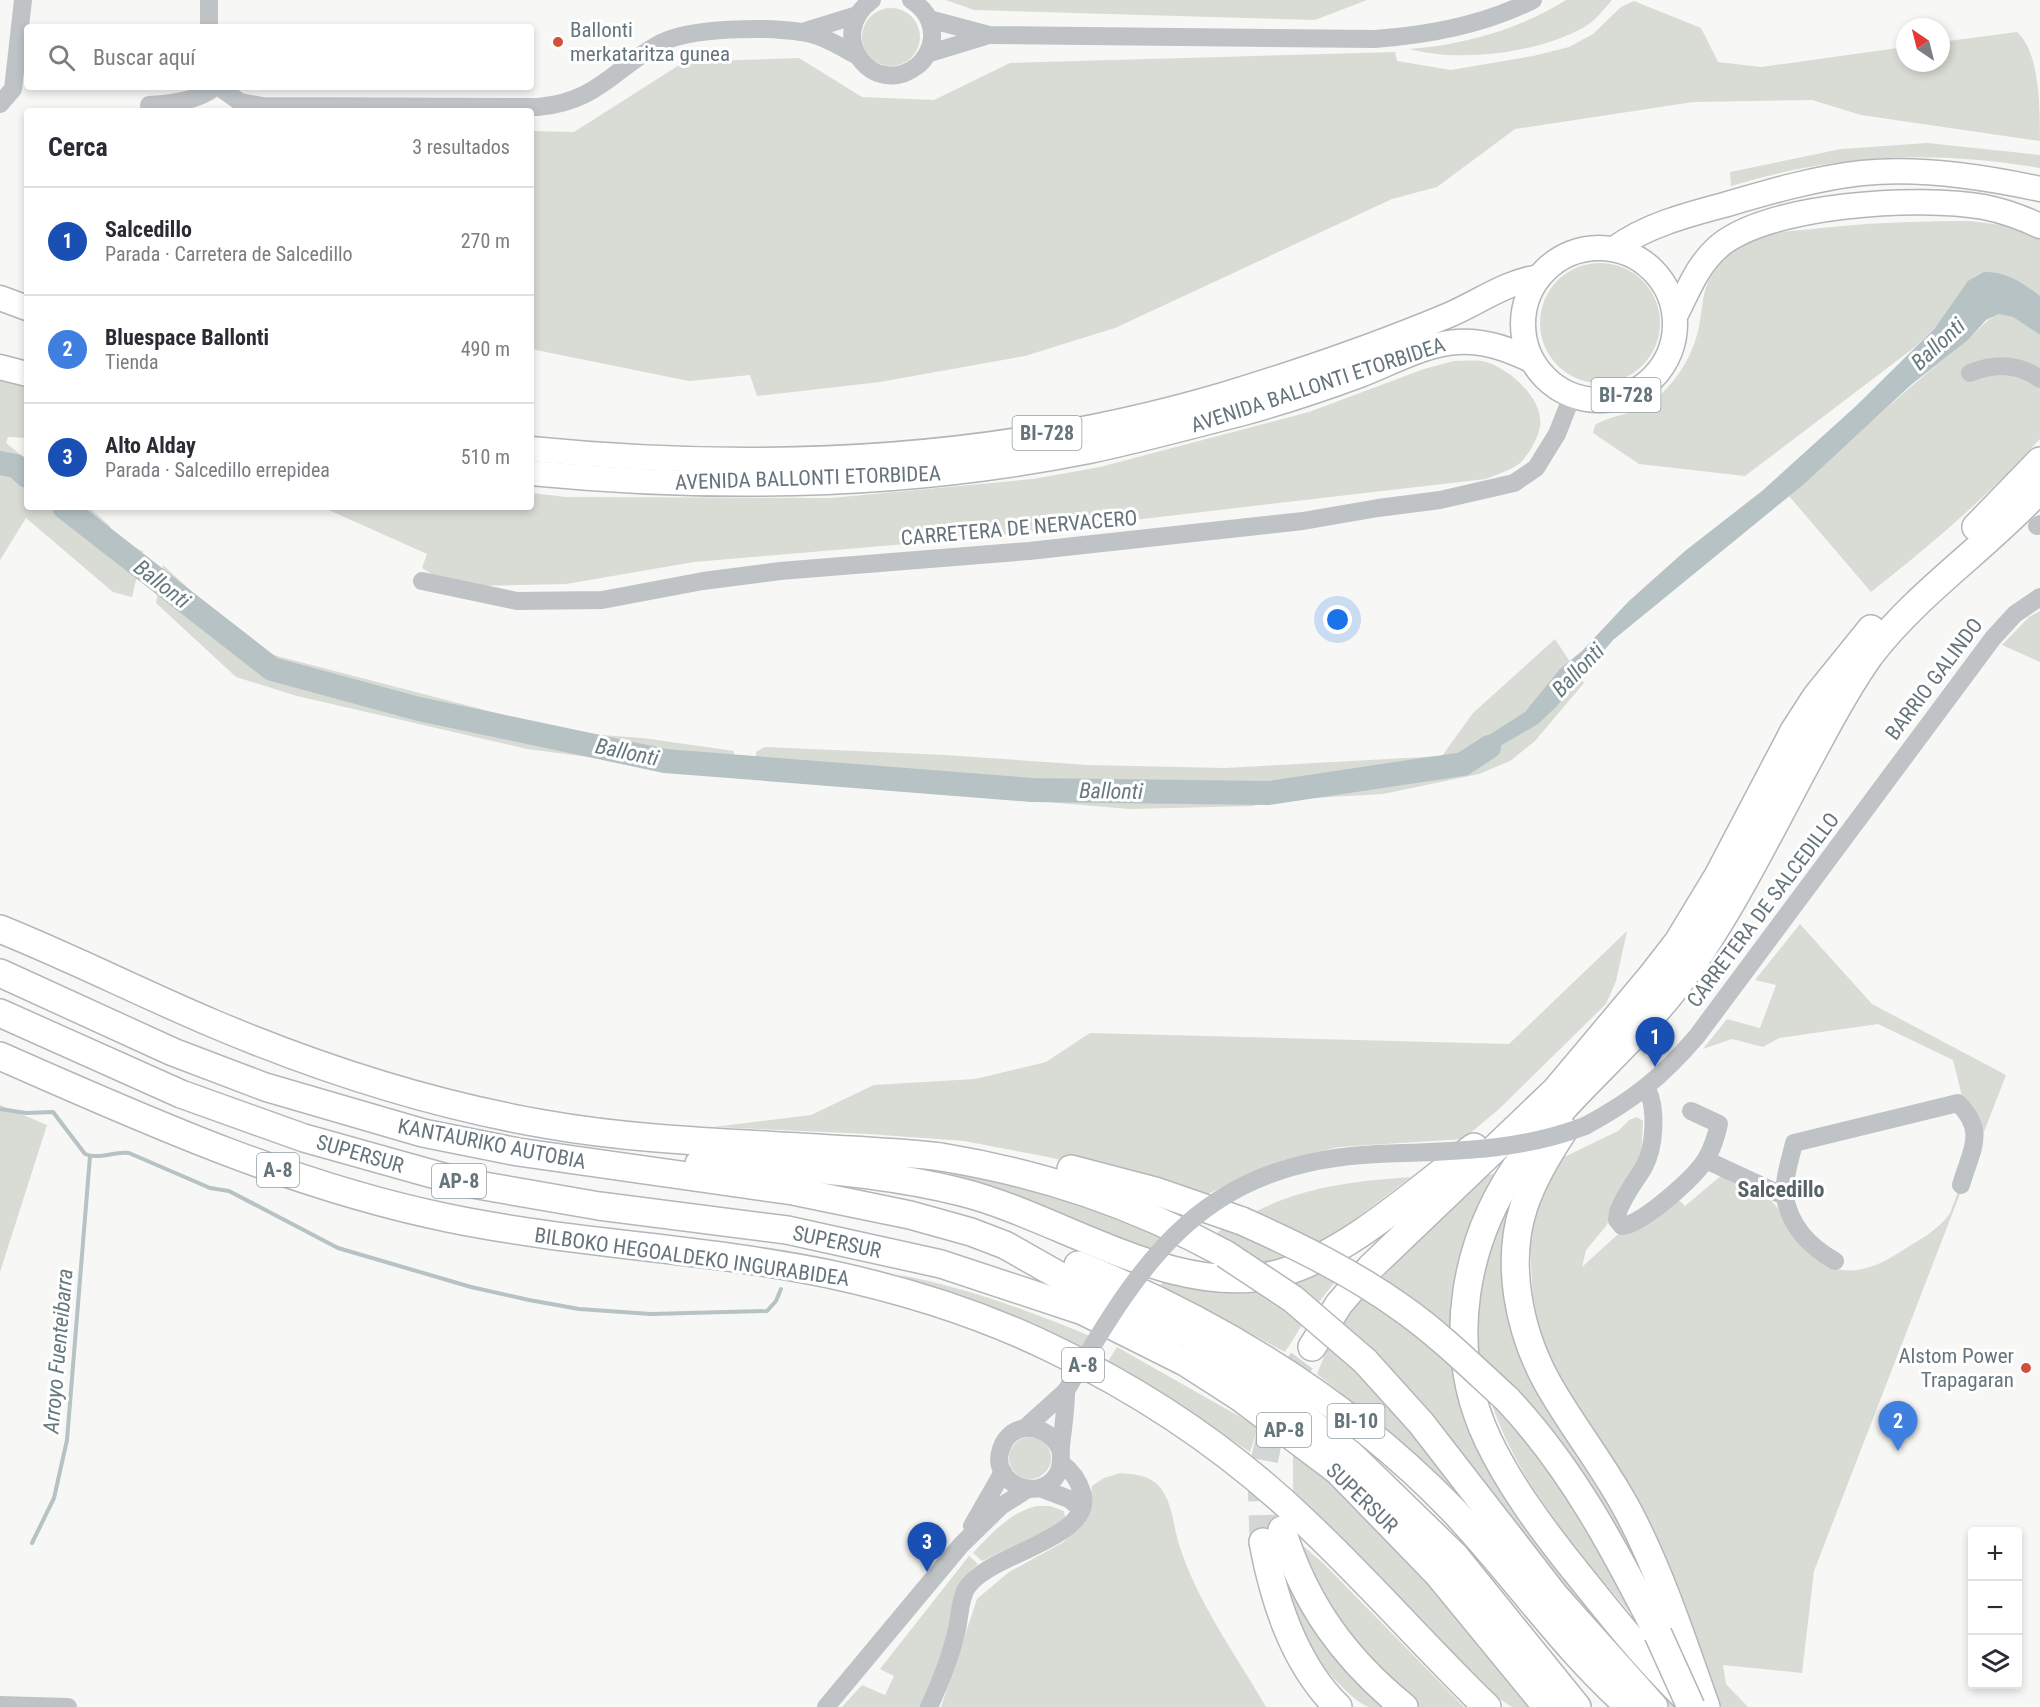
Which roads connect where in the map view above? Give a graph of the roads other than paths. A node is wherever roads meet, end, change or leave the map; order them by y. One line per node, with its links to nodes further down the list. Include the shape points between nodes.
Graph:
1 (23, 0): 15 (street, via 14,89)
2 (209, 0): 8 (street)
3 (872, 0): 6 (street)
4 (913, 0): 7 (street)
5 (1533, 0): 10 (street, via 1472,24 1422,35 1323,39)
6 (857, 15): 9 (street); 12 (street, via 851,41)
7 (928, 19): 10 (street); 11 (street, via 932,30)
8 (208, 24)
9 (793, 32): 12 (street); 14 (street, via 730,31 679,36 645,53 599,89 558,105 263,105 240,102)
10 (989, 35): 11 (street)
11 (927, 54): 12 (street, via 920,64 898,75 873,72)
12 (856, 55)
13 (213, 90): 16 (street, via 173,104)
14 (222, 90)
15 (0, 104)
16 (150, 105)
17 (1986, 178): 18 (main road); 19 (main road); 21 (main road, via 1863,173 1768,192 1699,212 1631,236)
18 (2040, 178)
19 (2040, 189)
20 (2040, 226): 25 (main road, BI-728, via 2014,214 1953,203 1879,204 1806,212 1741,231 1717,248 1699,269)
21 (1614, 249): 22 (main road, BI-728, via 1573,252 1554,262); 25 (main road, BI-728, via 1636,257 1655,271 1669,291)
22 (1539, 277): 26 (main road, BI-728, via 1528,296 1523,317 1524,339); 32 (main road, AVENIDA BALLONTI ETORBIDEA / BI-728, via 1521,279 1450,314 1324,362 1221,395 1084,428 909,454 792,461 705,461)
23 (0, 298): 24 (main road)
24 (24, 307)
25 (1676, 314): 31 (main road, BI-728, via 1675,336 1656,377 1638,391 1617,399 1594,401)
26 (1531, 360): 31 (main road, BI-728, via 1549,381); 34 (main road, AVENIDA BALLONTI ETORBIDEA / BI-728, via 1505,348 1475,342 1432,346 1343,381 1170,432 1088,451 967,471 874,480 741,485 657,484)
27 (0, 367): 28 (main road)
28 (24, 373)
29 (1970, 373): 30 (street, via 1998,365 2014,367)
30 (2040, 379)
31 (1572, 396): 37 (street, CARRETERA DE NERVACERO, via 1557,434 1536,468 1514,483 1440,500 1303,521 1029,551 747,575 602,600 517,601)
32 (534, 449)
33 (2040, 461): 36 (highway)
34 (534, 473)
35 (2040, 489): 36 (highway)
36 (1970, 546): 42 (highway, via 1871,629 1816,697 1684,932); 44 (highway, via 1871,655 1838,706 1713,933 1683,978)
37 (422, 581)
38 (2040, 597): 39 (street, BARRIO GALINDO, via 2014,614 1993,638)
39 (1874, 798): 46 (street, CARRETERA DE SALCEDILLO, via 1697,1036)
40 (0, 929): 48 (highway, via 269,1046 362,1079 455,1105 639,1138)
41 (0, 973): 50 (highway, KANTAURIKO AUTOBIA, via 173,1052 285,1093 423,1133)
42 (1627, 1005): 50 (highway, via 1493,1132 1336,1249 1280,1274 1216,1280 1187,1275 991,1201 893,1179 740,1164); 55 (highway, via 1556,1090 1371,1268 1339,1304)
43 (0, 1013): 71 (highway, SUPERSUR / AP-8, via 181,1094 304,1138 461,1182 598,1206 787,1230 941,1264 1083,1311 1185,1362 1241,1398 1338,1471 1437,1573)
44 (1633, 1038): 63 (highway, via 1542,1164 1523,1207 1516,1270 1519,1304 1532,1352 1547,1383 1629,1513); 76 (highway, via 1526,1153 1502,1190 1475,1250 1463,1339 1476,1412 1486,1438 1518,1493 1607,1611 1652,1665)
45 (0, 1056): 70 (highway, BILBOKO HEGOALDEKO INGURABIDEA / A-8, via 212,1145 340,1190 445,1218 537,1234 827,1274 967,1313 1051,1348 1174,1418 1231,1458 1304,1521)
46 (1647, 1089): 49 (street, via 1654,1105 1654,1122 1646,1164 1620,1205 1619,1224 1630,1224 1648,1213); 56 (street, CARRETERA DE SALCEDILLO, bridge, via 1585,1126 1542,1141 1460,1153 1330,1158 1283,1169 1235,1190 1187,1224 1152,1258 1119,1300)
47 (1691, 1111): 49 (street, via 1719,1124)
48 (938, 1157): 63 (highway, bridge, via 960,1151 1057,1166 1155,1191 1242,1221 1316,1256 1402,1308 1451,1347 1527,1420 1578,1488 1623,1565); 74 (highway, bridge, via 1011,1170 1090,1192 1177,1228 1293,1299 1365,1361 1421,1423 1556,1596)
49 (1706, 1160): 52 (street)
50 (593, 1164): 53 (highway, KANTAURIKO AUTOBIA, via 793,1191 910,1215)
51 (1961, 1185): 52 (street, via 1977,1132 1971,1116 1958,1103 1794,1143)
52 (1784, 1196): 54 (street, via 1799,1232 1818,1252)
53 (1005, 1245): 72 (highway, SUPERSUR / AP-8, via 1058,1275 1189,1334 1249,1373 1351,1455 1455,1556); 73 (highway, BI-10, via 1065,1259 1182,1311 1266,1358 1331,1402 1397,1455 1451,1508)
54 (1835, 1260)
55 (1312, 1347)
56 (1066, 1391): 57 (street); 58 (street)
57 (1025, 1428): 58 (street, via 1043,1430 1056,1441); 59 (street, via 1003,1444)
58 (1061, 1456): 60 (street, via 1054,1478); 61 (street, via 1081,1488 1084,1498)
59 (1003, 1472): 60 (street, via 1009,1481); 62 (street)
60 (1034, 1489): 61 (street, via 1069,1499); 62 (street, via 1001,1506)
61 (1080, 1508): 67 (street, via 1072,1525 983,1570 966,1588 949,1658)
62 (961, 1545): 66 (street)
63 (1667, 1629): 75 (highway, bridge); 77 (highway)
64 (0, 1705): 65 (street)
65 (68, 1707)
66 (826, 1707)
67 (929, 1707)
68 (1338, 1707): 69 (highway, via 1307,1668 1291,1638 1268,1573 1272,1536 1292,1562 1343,1649)
69 (1404, 1707)
70 (1487, 1707)
71 (1547, 1707)
72 (1577, 1707)
73 (1630, 1707)
74 (1654, 1707)
75 (1690, 1707)
76 (1696, 1707)
77 (1706, 1707)

